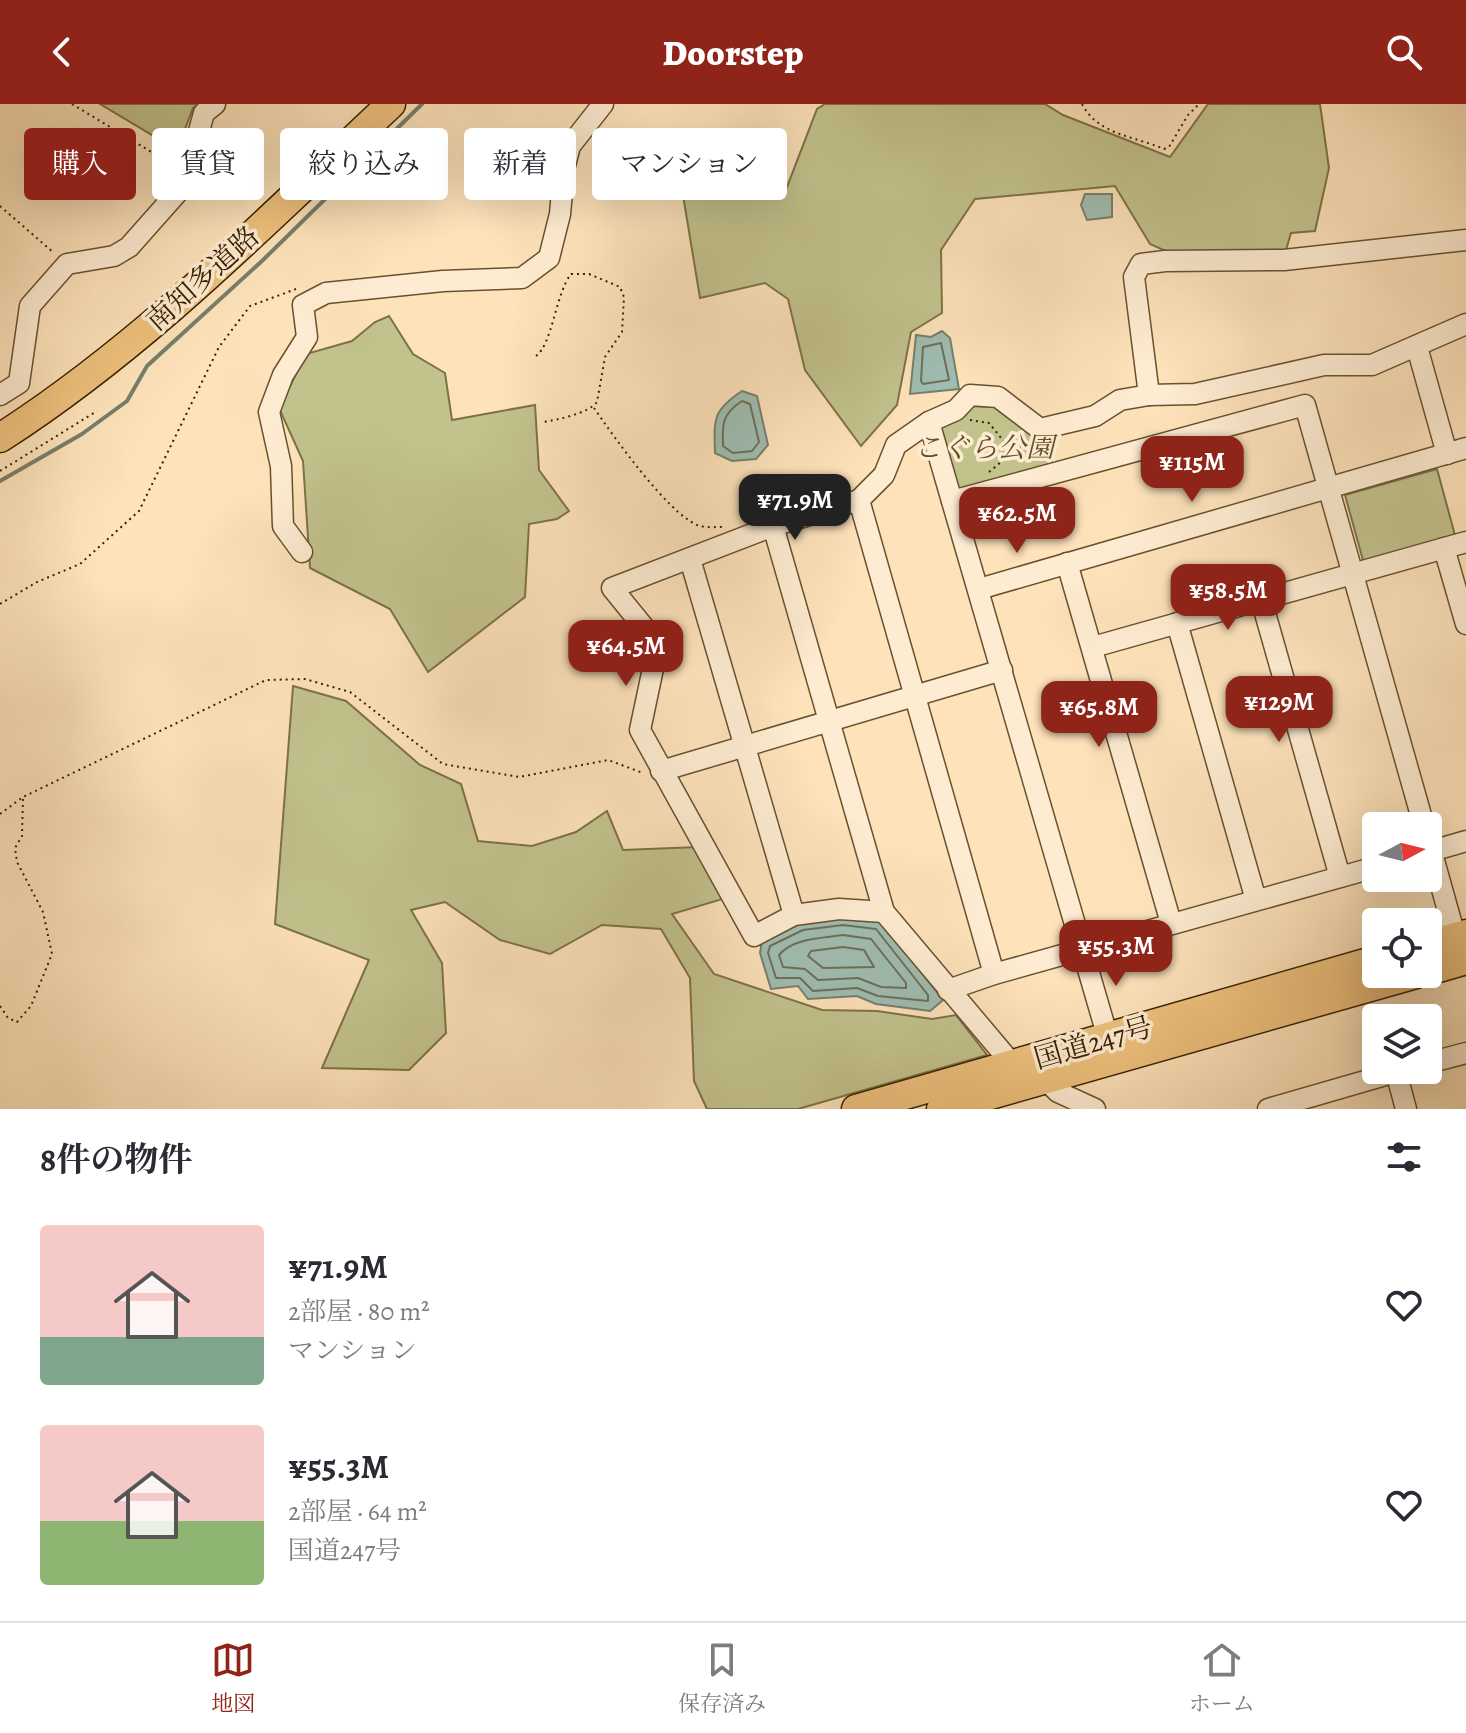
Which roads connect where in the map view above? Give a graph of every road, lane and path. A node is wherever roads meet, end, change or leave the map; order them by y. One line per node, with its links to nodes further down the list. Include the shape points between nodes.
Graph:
1 (72, 104): 9 (path)
2 (215, 104): 8 (street, via 204,113)
3 (364, 104): 22 (highway, 南知多道路, via 135,315)
4 (391, 104): 26 (highway, 南知多道路, via 152,324 90,376)
5 (603, 104): 39 (street, via 570,146 549,258 522,278 326,293 303,305 307,337 283,375 269,412 281,466 283,526)
6 (1082, 104): 7 (path, via 1089,118 1107,129 1164,149)
7 (1199, 104)
8 (199, 128)
9 (152, 152)
10 (171, 200): 13 (street, via 129,247 114,256)
11 (0, 206): 13 (path)
12 (1466, 240): 19 (street, via 1284,260 1141,264 1134,277)
13 (67, 264): 18 (street, via 30,306 19,383)
14 (305, 286): 45 (path, via 250,306 219,347 139,511 80,564)
15 (1466, 324): 16 (street)
16 (1417, 347): 19 (street, via 1372,365 1324,365 1195,394); 28 (street)
17 (536, 356): 20 (path, via 544,348 571,274 589,274 620,287 622,332 605,357)
18 (0, 395)
19 (1149, 395): 24 (street, via 1040,429 998,397 970,395 956,410)
20 (594, 407): 23 (path); 36 (path, via 675,507 698,525)
21 (97, 411): 29 (path)
22 (0, 415)
23 (543, 422)
24 (929, 422): 33 (street, via 896,445 884,475); 34 (street)
25 (965, 422): 27 (path, via 989,423)
26 (0, 438)
27 (1006, 444): 30 (path, via 1001,462); 31 (path, via 1036,453)
28 (1457, 451): 32 (street)
29 (0, 471)
30 (983, 477)
31 (1044, 477): 32 (street, via 1305,405); 34 (street)
32 (1328, 488): 41 (street); 42 (street)
33 (859, 500): 35 (street); 50 (street)
34 (952, 501): 43 (street)
35 (773, 526): 40 (street); 51 (street)
36 (723, 527)
37 (1466, 542): 38 (street)
38 (1444, 548): 42 (street); 47 (street)
39 (302, 552)
40 (690, 559): 52 (street); 53 (street, via 612,588 651,636 655,659 640,730)
41 (1067, 563): 43 (street); 48 (street)
42 (1352, 574): 44 (street); 55 (street)
43 (979, 589): 49 (street)
44 (1261, 599): 46 (street); 60 (street)
45 (0, 604)
46 (1177, 623): 48 (street); 62 (street)
47 (1466, 624)
48 (1093, 647): 65 (street)
49 (1002, 670): 50 (street); 67 (street)
50 (914, 697): 51 (street); 71 (street)
51 (829, 721): 52 (street); 63 (street)
52 (744, 747): 53 (street); 64 (street)
53 (661, 771): 54 (path, via 653,776 608,760 519,777 443,764 350,692 305,679 266,680); 64 (street, via 754,936)
54 (23, 797): 56 (path); 74 (path, via 17,862 43,912 52,954 31,1006 17,1022)
55 (1420, 812)
56 (0, 814)
57 (1466, 841): 58 (street)
58 (1442, 845)
59 (1362, 871): 60 (street)
60 (1340, 877): 62 (street)
61 (1442, 888): 68 (street)
62 (1256, 900): 65 (street)
63 (884, 912): 64 (street, via 839,909); 73 (street)
64 (794, 915)
65 (1171, 923): 67 (street)
66 (1442, 948): 68 (highway)
67 (1083, 950): 71 (street); 75 (street)
68 (1463, 953): 70 (highway)
69 (1362, 964): 75 (highway, 国道247号)
70 (1442, 964)
71 (994, 974): 73 (street)
72 (1366, 988): 79 (highway, 国道247号)
73 (948, 990): 78 (street)
74 (0, 1006)
75 (1108, 1038): 78 (highway, 国道247号)
76 (1466, 1053): 77 (street)
77 (1442, 1059)
78 (1013, 1065): 83 (highway, 国道247号)
79 (1044, 1078): 84 (highway, 国道247号); 85 (street, via 1058,1092)
80 (1364, 1084): 82 (street)
81 (1401, 1084): 87 (street)
82 (1314, 1103): 86 (street)
83 (856, 1109)
84 (941, 1109)
85 (1095, 1109)
86 (1268, 1109)
87 (1406, 1109)

